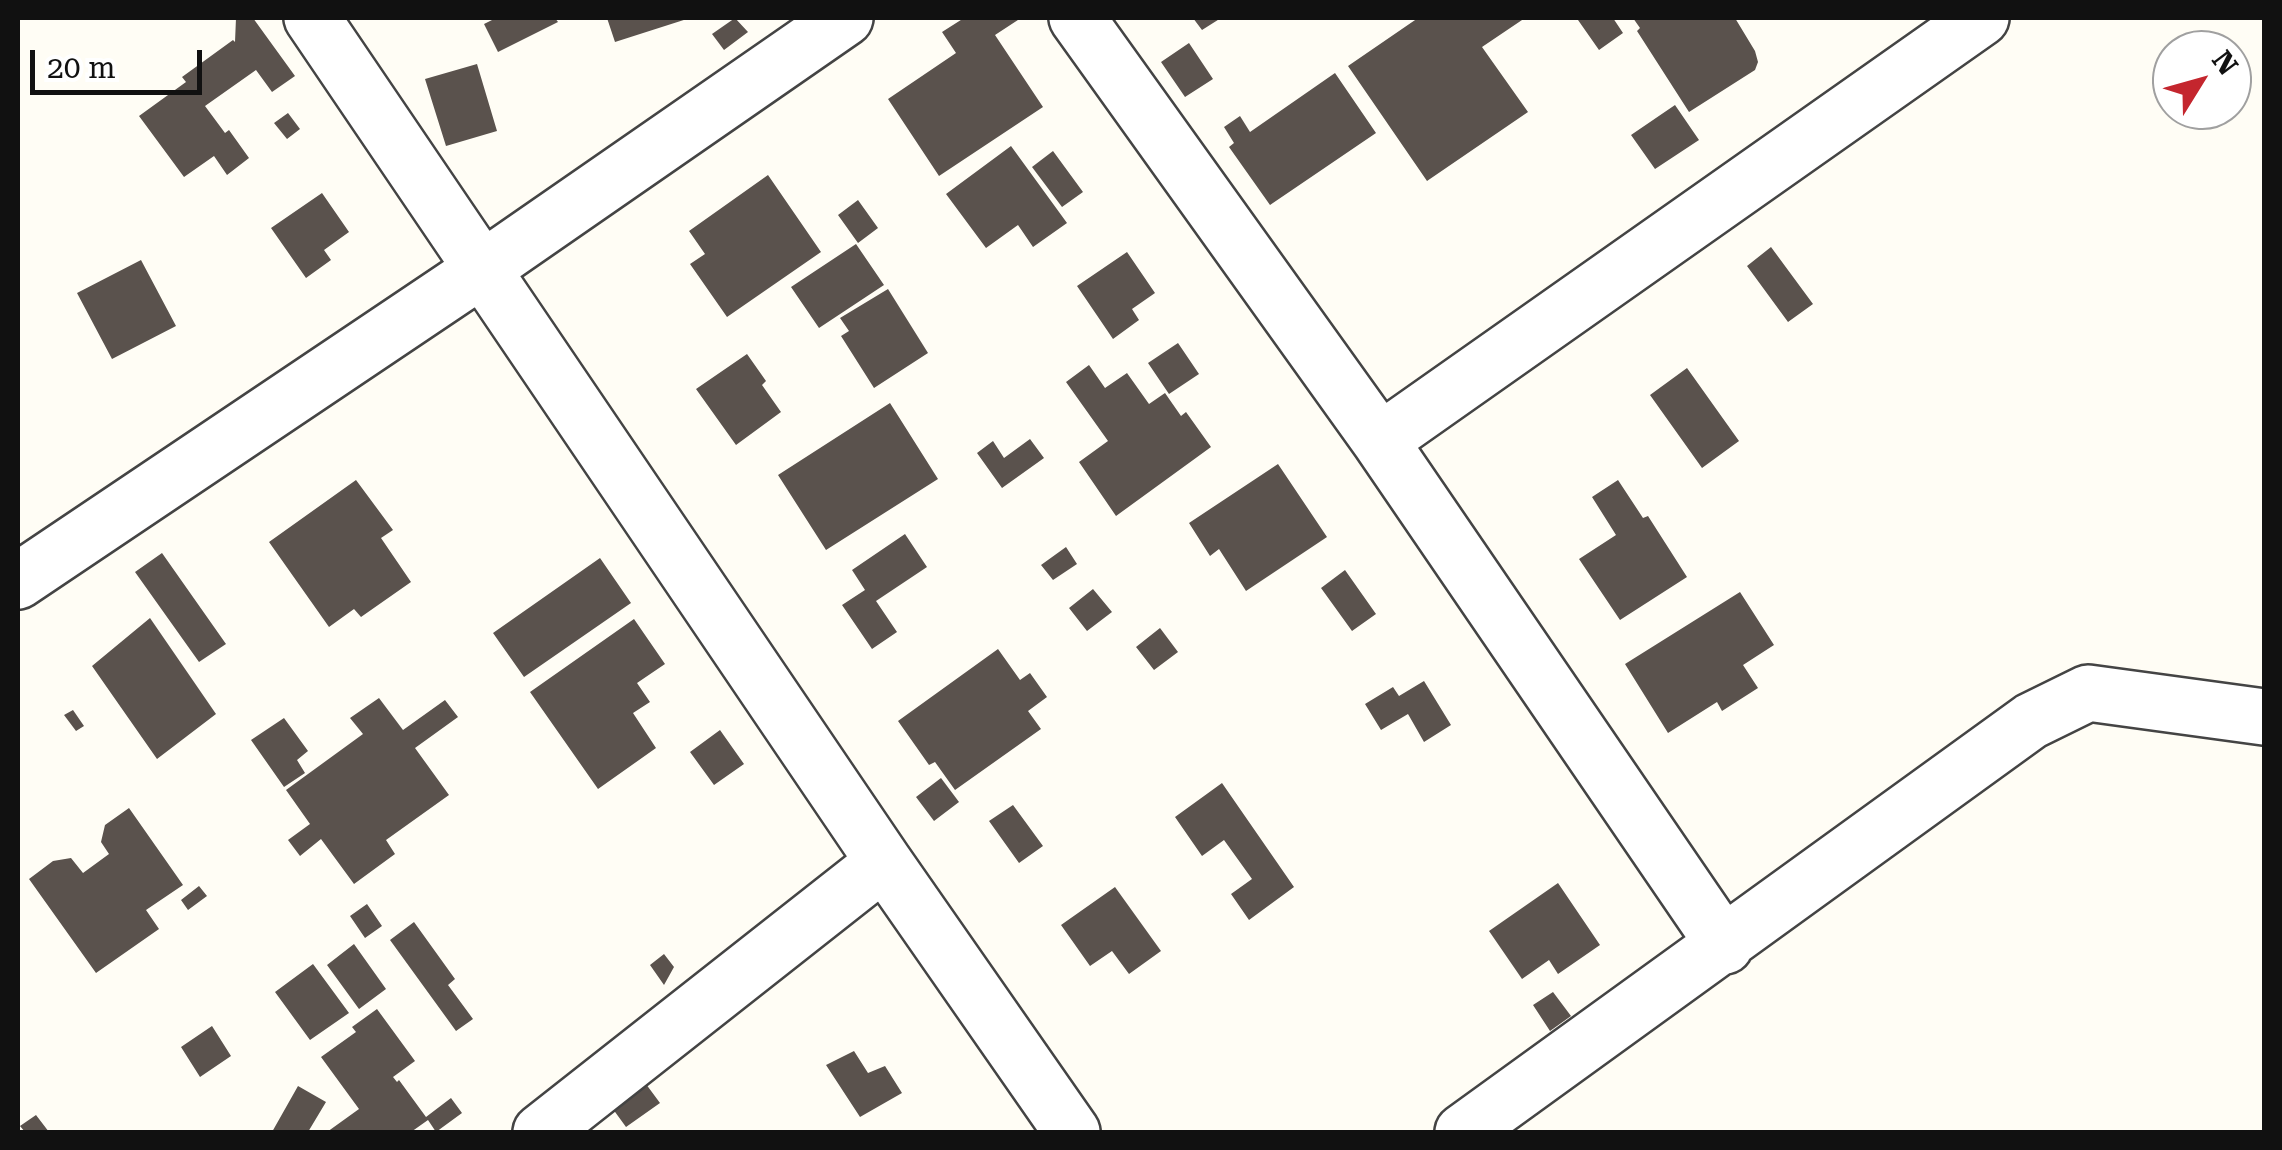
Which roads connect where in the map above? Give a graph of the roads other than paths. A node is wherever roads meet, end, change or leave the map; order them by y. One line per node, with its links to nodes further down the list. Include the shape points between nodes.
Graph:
1 (312, 18): 5 (street)
2 (845, 18): 5 (street)
3 (1077, 18): 6 (street)
4 (1981, 18): 6 (street)
5 (484, 268): 7 (street); 9 (street)
6 (1380, 441): 10 (street)
7 (18, 582)
8 (2264, 717): 10 (street, via 2088,693 2031,722)
9 (884, 862): 11 (street); 12 (street)
10 (1725, 946): 13 (street)
11 (541, 1132)
12 (1072, 1132)
13 (1463, 1132)

